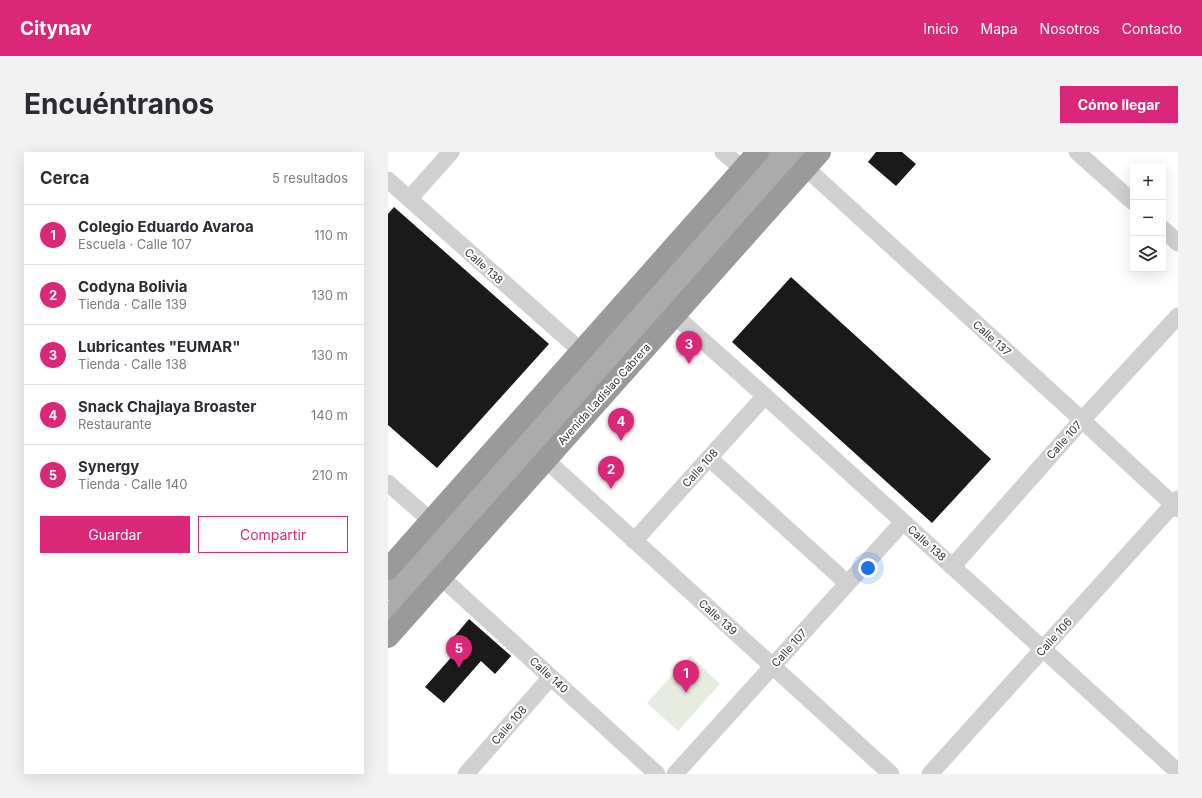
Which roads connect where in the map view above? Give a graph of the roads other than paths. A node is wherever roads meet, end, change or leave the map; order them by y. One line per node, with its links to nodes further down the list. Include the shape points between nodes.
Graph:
1 (450, 152): 10 (street)
2 (723, 152): 8 (street)
3 (758, 152): 8 (highway)
4 (778, 152): 30 (main road)
5 (820, 152): 7 (highway, Avenida Ladislao Cabrera)
6 (1077, 152): 11 (street)
7 (804, 160): 14 (highway, Avenida Ladislao Cabrera); 18 (street, Calle 137); 31 (main road, Avenida Ladislao Cabrera)
8 (743, 169): 16 (highway)
9 (388, 180): 10 (street, Calle 138)
10 (409, 199): 16 (street, Calle 138)
11 (1131, 200)
12 (1166, 232): 13 (street)
13 (1178, 243)
14 (674, 315): 17 (street, Calle 138); 20 (highway, Avenida Ladislao Cabrera)
15 (1178, 316): 18 (street, Calle 107)
16 (581, 351): 23 (highway)
17 (765, 396): 19 (street, Calle 108); 24 (street, Calle 138)
18 (1082, 420): 22 (street, Calle 137); 26 (street, Calle 107)
19 (710, 458): 25 (street, Calle 108); 29 (street)
20 (546, 460): 25 (street, Calle 139); 28 (highway, Avenida Ladislao Cabrera)
21 (388, 483): 23 (street)
22 (1176, 504): 33 (street, Calle 106)
23 (431, 521): 27 (highway)
24 (903, 522): 26 (street, Calle 138); 29 (street, Calle 107)
25 (634, 541): 34 (street, Calle 139)
26 (952, 567): 33 (street, Calle 138)
27 (388, 569)
28 (441, 577): 32 (highway, Avenida Ladislao Cabrera); 35 (street, Calle 140)
29 (848, 583): 34 (street, Calle 107)
30 (388, 589)
31 (388, 618)
32 (388, 637)
33 (1043, 650): 36 (street, Calle 138); 41 (street, Calle 106)
34 (772, 666): 39 (street, Calle 107); 40 (street, Calle 139)
35 (551, 677): 37 (street, Calle 108); 38 (street, Calle 140)
36 (1178, 772)
37 (466, 774)
38 (657, 774)
39 (676, 774)
40 (891, 774)
41 (930, 774)

